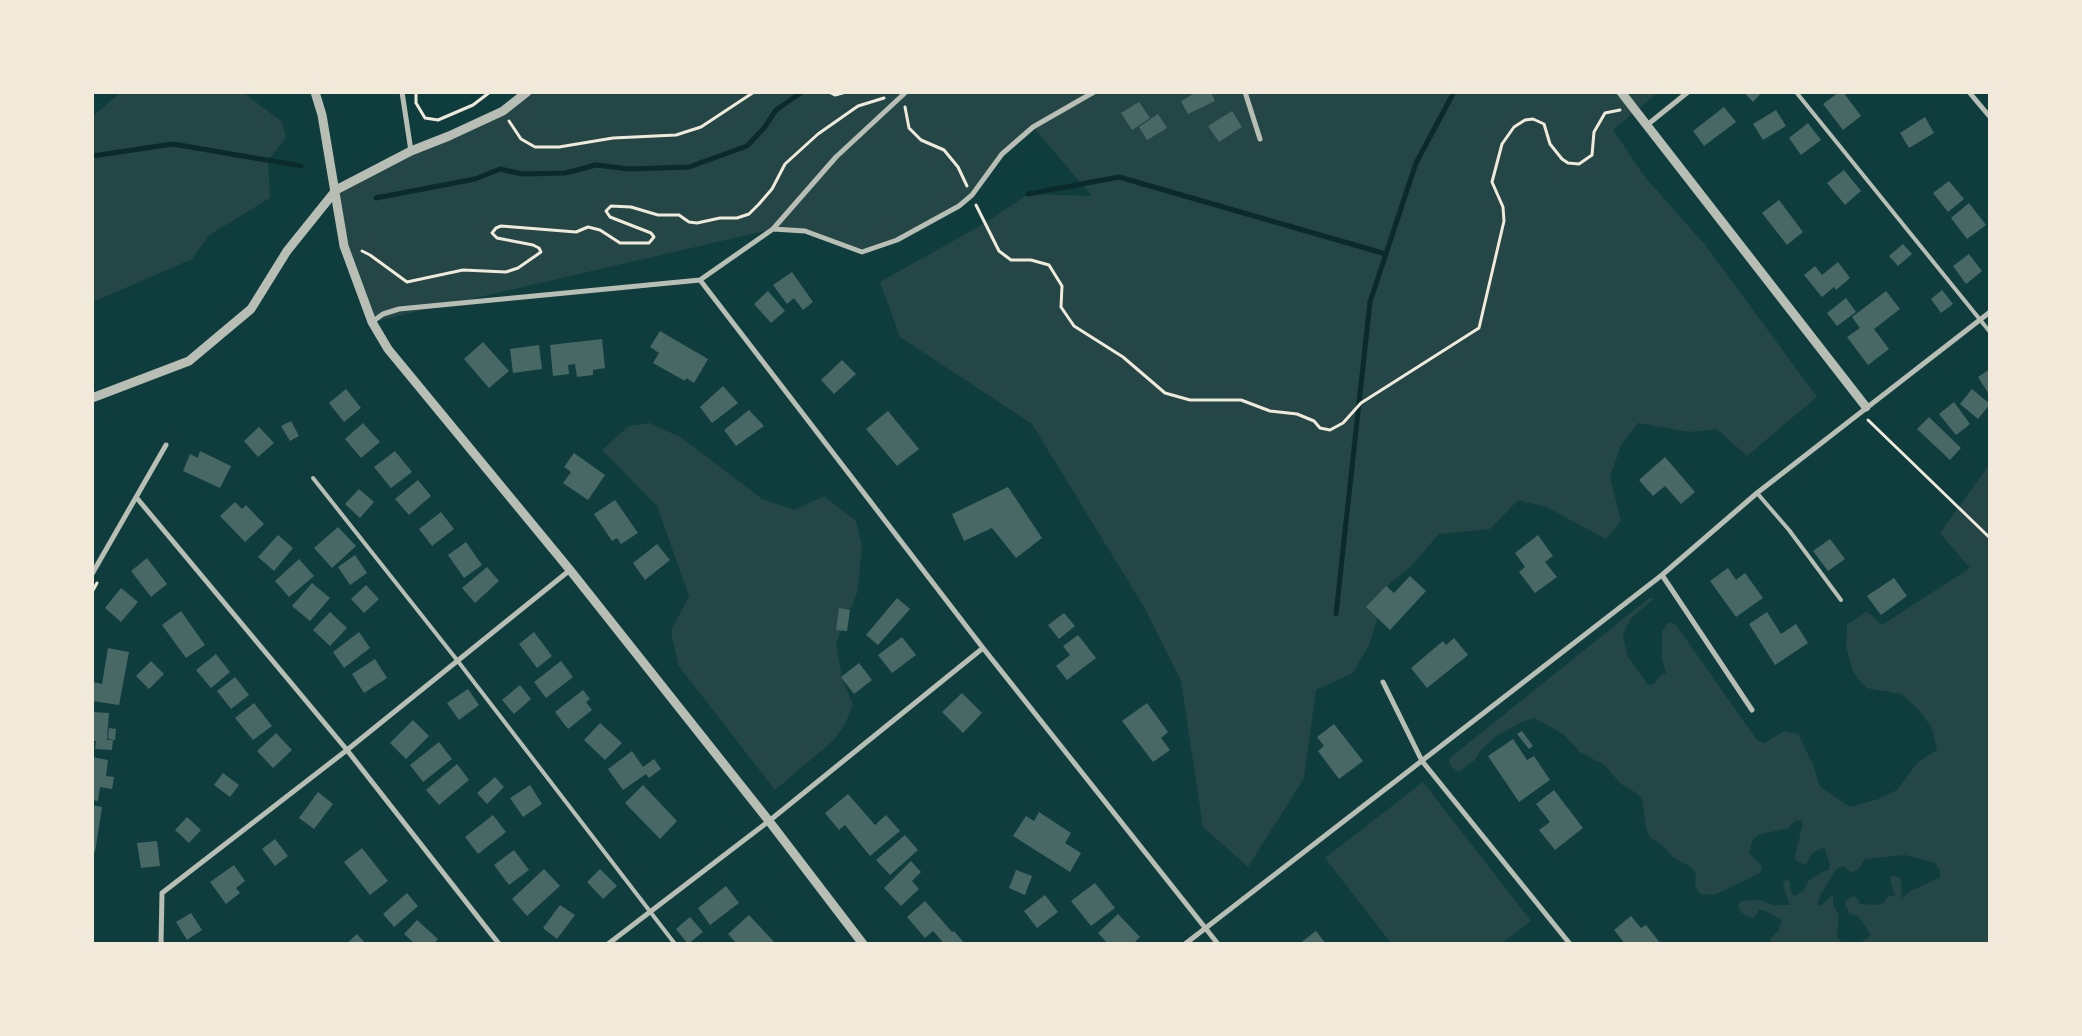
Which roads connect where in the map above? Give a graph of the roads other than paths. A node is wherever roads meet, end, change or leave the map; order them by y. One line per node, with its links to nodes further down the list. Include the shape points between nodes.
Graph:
1 (314, 92): 15 (street, via 322,115)
2 (402, 92): 14 (street)
3 (527, 92): 14 (street, via 504,111)
4 (906, 92): 16 (street, via 836,157)
5 (1094, 92): 16 (street, via 1033,127 1002,154 972,195 959,206 897,240 862,252 806,231)
6 (1245, 92): 13 (street)
7 (1621, 92): 12 (street)
8 (1688, 92): 12 (street)
9 (1796, 92): 19 (lane)
10 (1969, 92): 11 (street)
11 (1990, 117)
12 (1647, 125): 23 (street)
13 (1260, 138)
14 (411, 151): 15 (street)
15 (336, 190): 20 (street, via 344,246); 22 (street, via 287,251 251,309 189,361)
16 (773, 229): 17 (street)
17 (700, 280): 20 (street, via 399,309); 32 (street)
18 (1990, 312): 19 (street)
19 (1980, 319): 21 (lane); 23 (street)
20 (372, 322): 28 (street, via 388,349)
21 (1990, 332)
22 (92, 398)
23 (1866, 407): 26 (street)
24 (166, 445): 27 (street)
25 (313, 478): 33 (lane)
26 (1757, 492): 30 (street); 31 (lane)
27 (136, 496): 29 (street); 36 (street)
28 (570, 570): 33 (street); 38 (street)
29 (92, 574)
30 (1662, 575): 35 (street); 37 (street)
31 (1840, 600)
32 (983, 648): 38 (street); 40 (street)
33 (457, 660): 36 (street); 39 (lane)
34 (1383, 682): 37 (street)
35 (1752, 710)
36 (347, 750): 41 (street, via 162,893); 42 (street)
37 (1422, 761): 40 (street); 48 (street)
38 (769, 821): 39 (street); 45 (street)
39 (650, 911): 43 (street); 44 (lane)
40 (1206, 928): 46 (street); 47 (street)
41 (161, 944)
42 (499, 944)
43 (608, 944)
44 (676, 944)
45 (863, 944)
46 (1185, 944)
47 (1218, 944)
48 (1570, 944)

